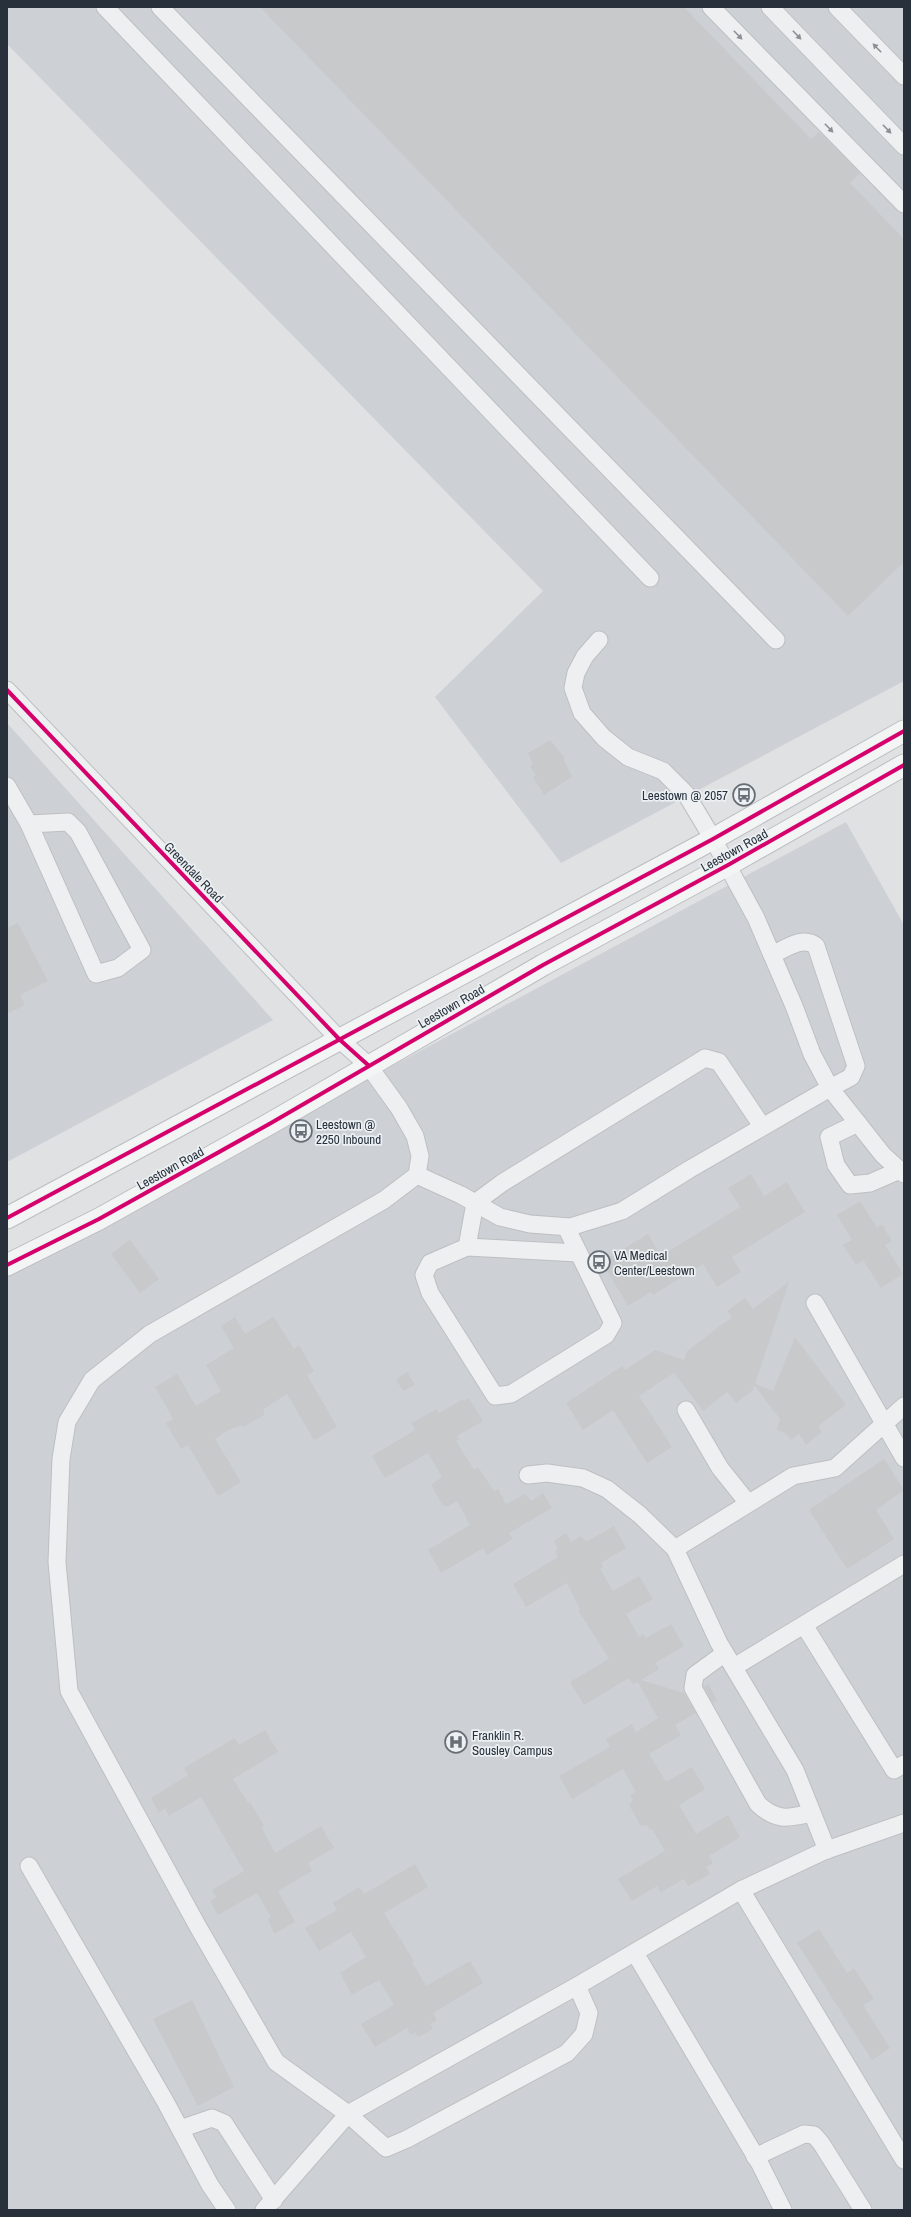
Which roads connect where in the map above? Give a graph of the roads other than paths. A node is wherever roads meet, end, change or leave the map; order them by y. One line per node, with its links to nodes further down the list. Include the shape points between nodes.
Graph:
1 (105, 7): 9 (street)
2 (160, 7): 11 (street)
3 (711, 7): 8 (street, one-way to 8)
4 (770, 7): 7 (street, one-way to 7)
5 (836, 7): 6 (street, one-way to 5)
6 (904, 76)
7 (904, 146)
8 (904, 204)
9 (650, 578)
10 (599, 640): 17 (street, via 585,656 576,673 573,688 582,713 604,738 628,757 663,771 686,794)
11 (776, 640)
12 (7, 690): 20 (street, Greendale Road)
13 (904, 731): 17 (main road, Leestown Road)
14 (904, 765): 18 (main road, Leestown Road)
15 (7, 786): 16 (street)
16 (29, 824): 16 (street, via 68,822 78,832 142,950 118,968 96,974)
17 (713, 839): 18 (street); 20 (main road, Leestown Road)
18 (728, 865): 19 (street); 21 (main road, Leestown Road, via 543,965)
19 (772, 955): 22 (street, via 812,1054); 22 (street, via 803,941 811,941 818,952 856,1066 850,1077)
20 (338, 1039): 21 (street, Greendale Road); 28 (main road, Leestown Road)
21 (368, 1065): 26 (street, Greendale Road, via 393,1098 415,1136 420,1156); 32 (main road, Leestown Road, via 271,1123 106,1215)
22 (830, 1088): 23 (street); 24 (street)
23 (858, 1123): 25 (street, via 883,1155); 25 (street, via 829,1137 836,1165 850,1185 870,1183)
24 (762, 1126): 27 (street, via 719,1062 705,1058 502,1183); 29 (street, via 622,1211)
25 (902, 1172)
26 (417, 1175): 27 (street); 52 (street, via 384,1200 150,1334 92,1380 67,1422 62,1459 57,1562 69,1691 276,2062)
27 (475, 1203): 29 (street, via 500,1217 530,1224); 30 (street)
28 (7, 1218)
29 (566, 1227): 31 (street)
30 (467, 1247): 31 (street); 31 (street, via 430,1263 424,1275 430,1293 495,1396 511,1394 606,1334 613,1323)
31 (578, 1253)
32 (7, 1265)
33 (815, 1303): 36 (street)
34 (904, 1406): 36 (street)
35 (686, 1410): 39 (street, via 720,1468)
36 (884, 1424): 37 (street); 39 (street, via 835,1468 793,1476)
37 (904, 1458)
38 (528, 1475): 40 (street, via 546,1473 583,1478 607,1488 640,1515)
39 (748, 1504): 40 (street)
40 (674, 1549): 43 (street)
41 (904, 1564): 42 (street)
42 (804, 1625): 43 (street); 44 (street, via 894,1770)
43 (729, 1660): 45 (street, via 795,1770); 45 (street, via 695,1675 693,1688 758,1804 769,1814 781,1818)
44 (904, 1764)
45 (812, 1813): 47 (street)
46 (904, 1823): 47 (street)
47 (827, 1850): 49 (street)
48 (29, 1866): 53 (street)
49 (740, 1890): 50 (street); 55 (street)
50 (635, 1953): 51 (street); 54 (street)
51 (577, 1986): 52 (street); 52 (street, via 589,2013 584,2034 566,2053 414,2136 386,2148)
52 (348, 2114): 56 (street)
53 (180, 2129): 56 (street, via 212,2118 224,2123); 57 (street, via 210,2186)
54 (756, 2157): 58 (street); 59 (street, via 804,2134 814,2135)
55 (904, 2160)
56 (269, 2205)
57 (227, 2210)
58 (783, 2210)
59 (863, 2210)

